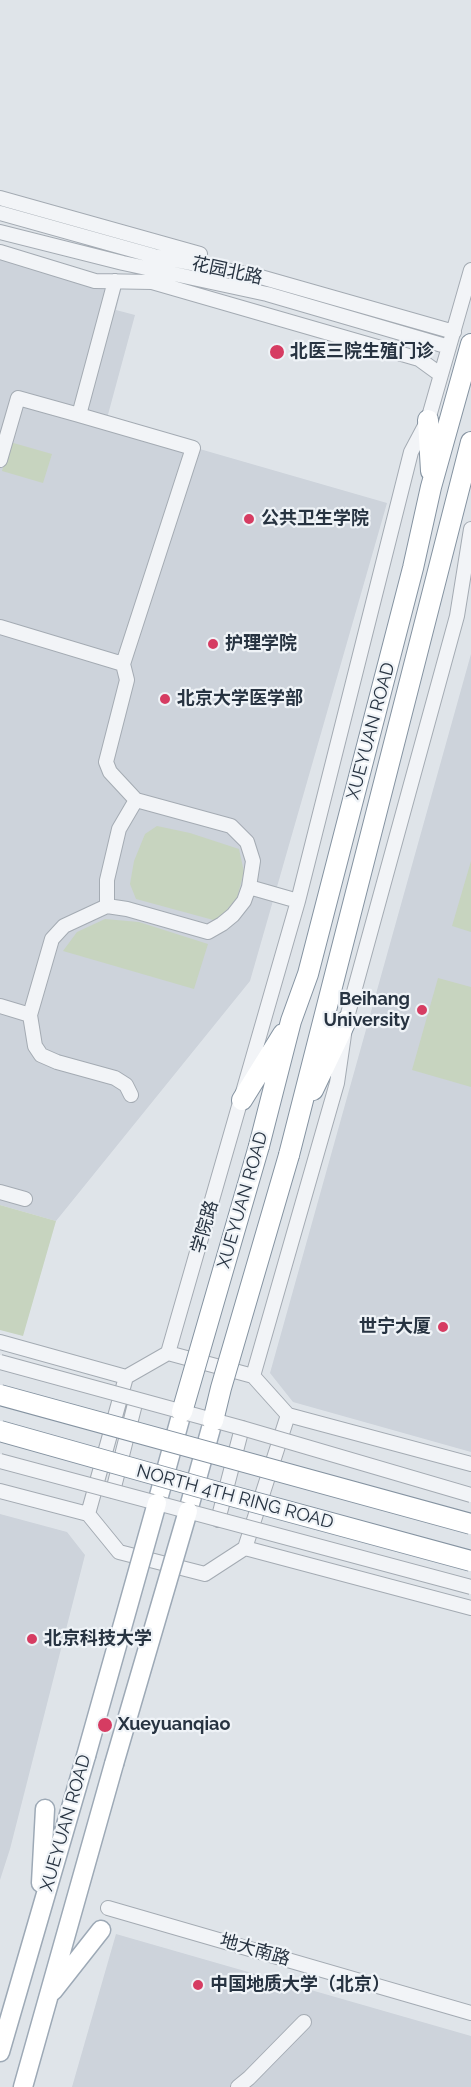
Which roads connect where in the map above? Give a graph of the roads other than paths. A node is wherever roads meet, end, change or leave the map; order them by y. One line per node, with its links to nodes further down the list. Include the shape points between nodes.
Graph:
1 (0, 198): 5 (street)
2 (0, 213): 8 (street, 花园北路, via 154,256 257,276)
3 (0, 232): 10 (street, 花园北路, via 267,294)
4 (0, 252): 7 (street, via 95,281)
5 (200, 254)
6 (471, 270): 8 (street, XUEYUAN ROAD)
7 (115, 282): 11 (street, via 152,282 398,352 419,359); 12 (street)
8 (454, 332): 10 (street, XUEYUAN ROAD)
9 (471, 344): 16 (highway, XUEYUAN ROAD)
10 (449, 347): 11 (street, XUEYUAN ROAD)
11 (441, 375): 13 (street, XUEYUAN ROAD)
12 (79, 415): 15 (street, via 18,398); 19 (street, via 193,448)
13 (428, 420): 16 (highway); 22 (street, XUEYUAN ROAD, via 411,452)
14 (471, 442): 30 (highway, XUEYUAN ROAD)
15 (0, 459)
16 (431, 487): 26 (highway, XUEYUAN ROAD, via 311,962)
17 (471, 529): 27 (street, via 457,616)
18 (0, 627): 19 (street)
19 (123, 664): 20 (street, via 127,680 106,762 110,772)
20 (136, 800): 21 (street, via 231,826 247,842 253,861); 23 (street, via 119,829 107,879)
21 (249, 887): 22 (street); 23 (street, via 233,915 208,932)
22 (298, 901): 29 (street, XUEYUAN ROAD)
23 (107, 906): 25 (street, via 64,926 52,939)
24 (0, 1006): 25 (street)
25 (30, 1015): 28 (street, via 35,1046 41,1055 115,1078 126,1085)
26 (291, 1021): 29 (highway); 40 (highway, XUEYUAN ROAD, bridge)
27 (346, 1021): 30 (highway); 36 (street, via 337,1083)
28 (131, 1095)
29 (242, 1100): 34 (street, 学院路)
30 (299, 1120): 42 (highway, XUEYUAN ROAD, bridge)
31 (0, 1192): 32 (street)
32 (25, 1199)
33 (0, 1342): 37 (street)
34 (168, 1353): 36 (street); 37 (street)
35 (0, 1362): 39 (street, bridge)
36 (253, 1376): 41 (street)
37 (126, 1377): 52 (street)
38 (0, 1395): 54 (highway, NORTH 4TH RING ROAD, bridge)
39 (136, 1400): 40 (street, bridge); 48 (street, bridge)
40 (182, 1412): 42 (street, bridge); 50 (main road, XUEYUAN ROAD, bridge)
41 (288, 1415): 46 (street); 55 (street)
42 (213, 1421): 43 (street, bridge); 51 (main road, XUEYUAN ROAD, bridge)
43 (242, 1428): 49 (street, bridge); 53 (street, bridge)
44 (0, 1431): 56 (highway, NORTH 4TH RING ROAD, bridge)
45 (0, 1461): 48 (street, NORTH 4TH RING ROAD, bridge)
46 (471, 1464)
47 (0, 1491): 52 (street)
48 (113, 1491): 50 (street, NORTH 4TH RING ROAD, bridge)
49 (471, 1495)
50 (157, 1503): 51 (street, NORTH 4TH RING ROAD, bridge); 61 (main road, XUEYUAN ROAD, bridge)
51 (188, 1511): 53 (street, NORTH 4TH RING ROAD, bridge); 63 (main road, XUEYUAN ROAD, bridge)
52 (88, 1514): 55 (street, via 119,1552 206,1574)
53 (218, 1520): 57 (street, NORTH 4TH RING ROAD, bridge)
54 (471, 1524)
55 (245, 1548): 58 (street)
56 (471, 1561)
57 (471, 1587)
58 (471, 1608)
59 (45, 1809): 61 (main road)
60 (108, 1908): 64 (street, 地大南路)
61 (39, 1915): 66 (main road, XUEYUAN ROAD)
62 (101, 1930): 63 (main road)
63 (48, 1997): 68 (main road, XUEYUAN ROAD)
64 (471, 2013)
65 (304, 2022): 67 (street)
66 (0, 2052)
67 (244, 2084)
68 (23, 2087)

